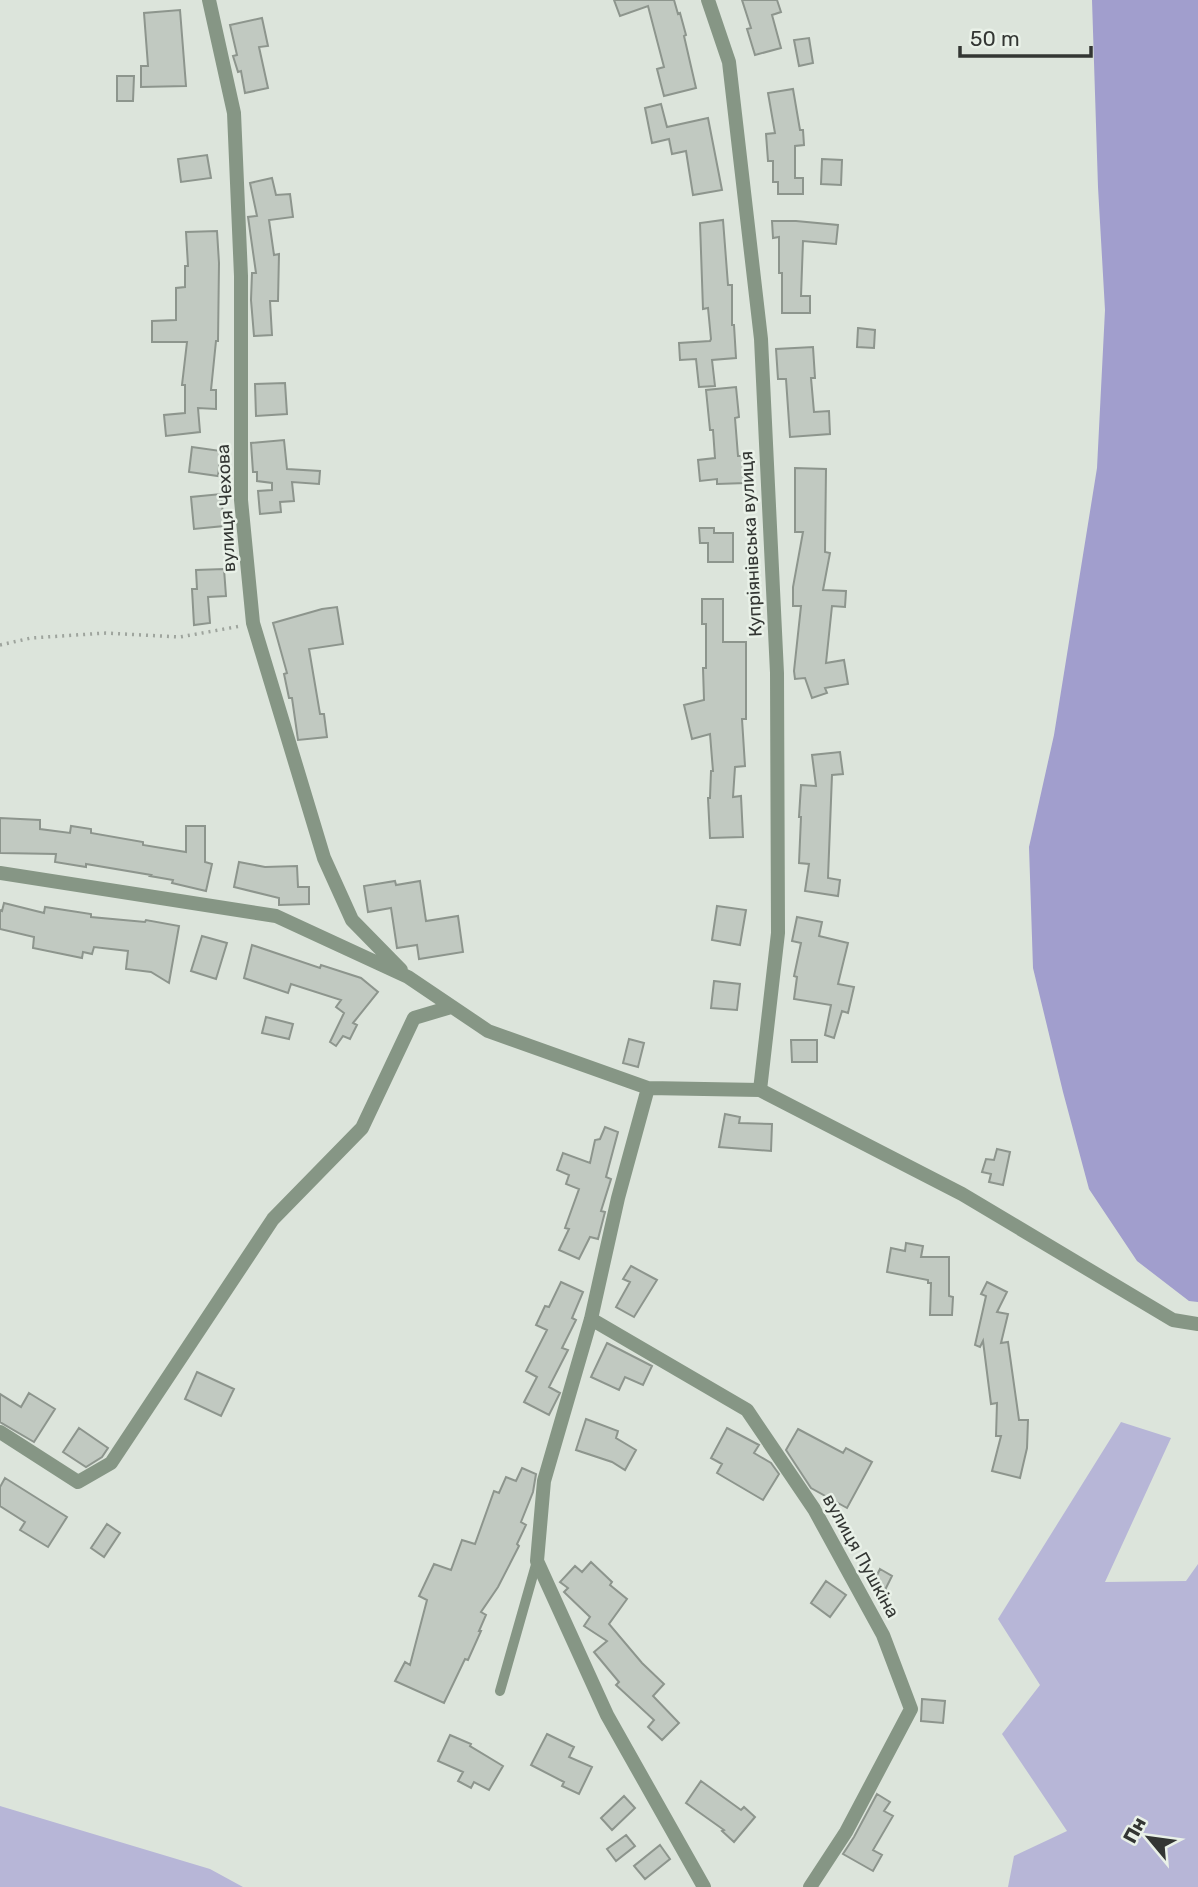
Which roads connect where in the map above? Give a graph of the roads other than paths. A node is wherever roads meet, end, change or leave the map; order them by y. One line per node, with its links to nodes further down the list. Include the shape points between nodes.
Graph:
1 (209, 0): 4 (street, вулиця Чехова, via 234,113 241,276 241,499 253,623 324,858 352,920)
2 (708, 0): 7 (street, Купріянівська вулиця, via 729,62 761,339 777,673 778,933)
3 (0, 873): 4 (street, via 276,916)
4 (408, 977): 5 (street)
5 (452, 1007): 6 (street, via 488,1031); 10 (street, via 414,1018 362,1128 273,1219 111,1463 78,1482)
6 (648, 1088): 7 (street); 8 (street)
7 (760, 1090): 9 (street, via 962,1194 1173,1320)
8 (591, 1319): 11 (street, via 544,1481); 14 (street, вулиця Пушкіна, via 747,1410 814,1509 883,1635 911,1709 846,1832)
9 (1198, 1324)
10 (0, 1432)
11 (537, 1561): 12 (lane); 13 (street, via 607,1715)
12 (500, 1691)
13 (704, 1887)
14 (810, 1887)

